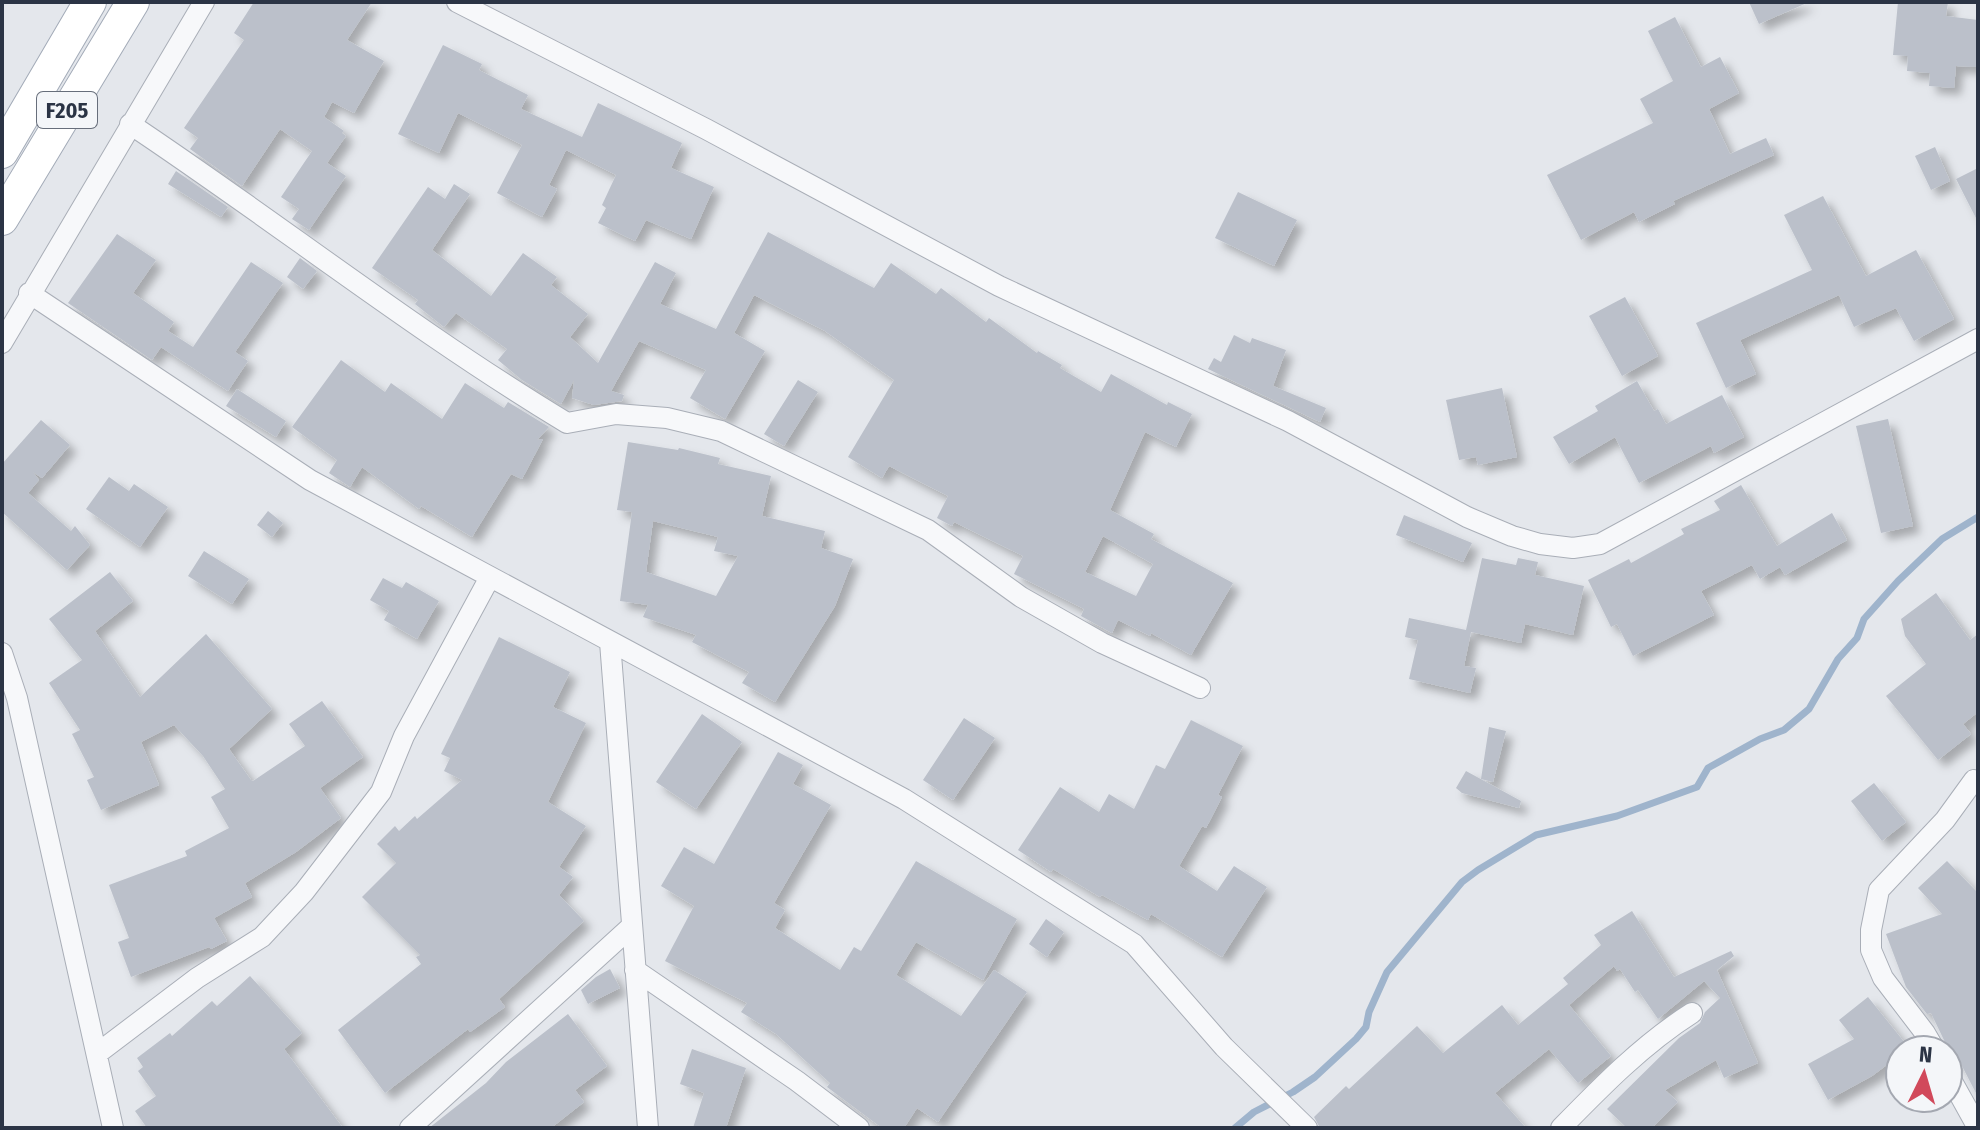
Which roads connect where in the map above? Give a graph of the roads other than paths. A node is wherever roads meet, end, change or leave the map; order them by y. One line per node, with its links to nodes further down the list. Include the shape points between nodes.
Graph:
1 (90, 2): 6 (main road, F205)
2 (133, 2): 7 (main road, F205)
3 (204, 2): 5 (street)
4 (457, 2): 9 (street, via 999,286 1288,421 1467,517 1540,544 1600,544)
5 (130, 124): 8 (street); 14 (street, via 567,423 616,414 667,418 721,431 928,530 1021,597 1102,643)
6 (2, 152)
7 (2, 219)
8 (29, 293): 10 (street); 11 (street, via 310,480)
9 (1978, 339)
10 (2, 343)
11 (490, 577): 12 (street); 20 (street, via 404,736 381,792 304,892 262,937 197,978)
12 (610, 642): 16 (street); 26 (street, via 904,799 1134,944 1224,1047)
13 (2, 653): 20 (street, via 17,698)
14 (1200, 688)
15 (1974, 780): 19 (street, via 1945,820 1879,890 1871,930 1871,950 1883,978)
16 (632, 926): 17 (street); 23 (street)
17 (635, 970): 24 (street); 25 (street)
18 (1692, 1013): 27 (street)
19 (1926, 1034)
20 (98, 1053): 22 (street)
21 (1964, 1103): 28 (street)
22 (113, 1128)
23 (410, 1128)
24 (648, 1128)
25 (859, 1128)
26 (1307, 1128)
27 (1561, 1128)
28 (1978, 1128)

